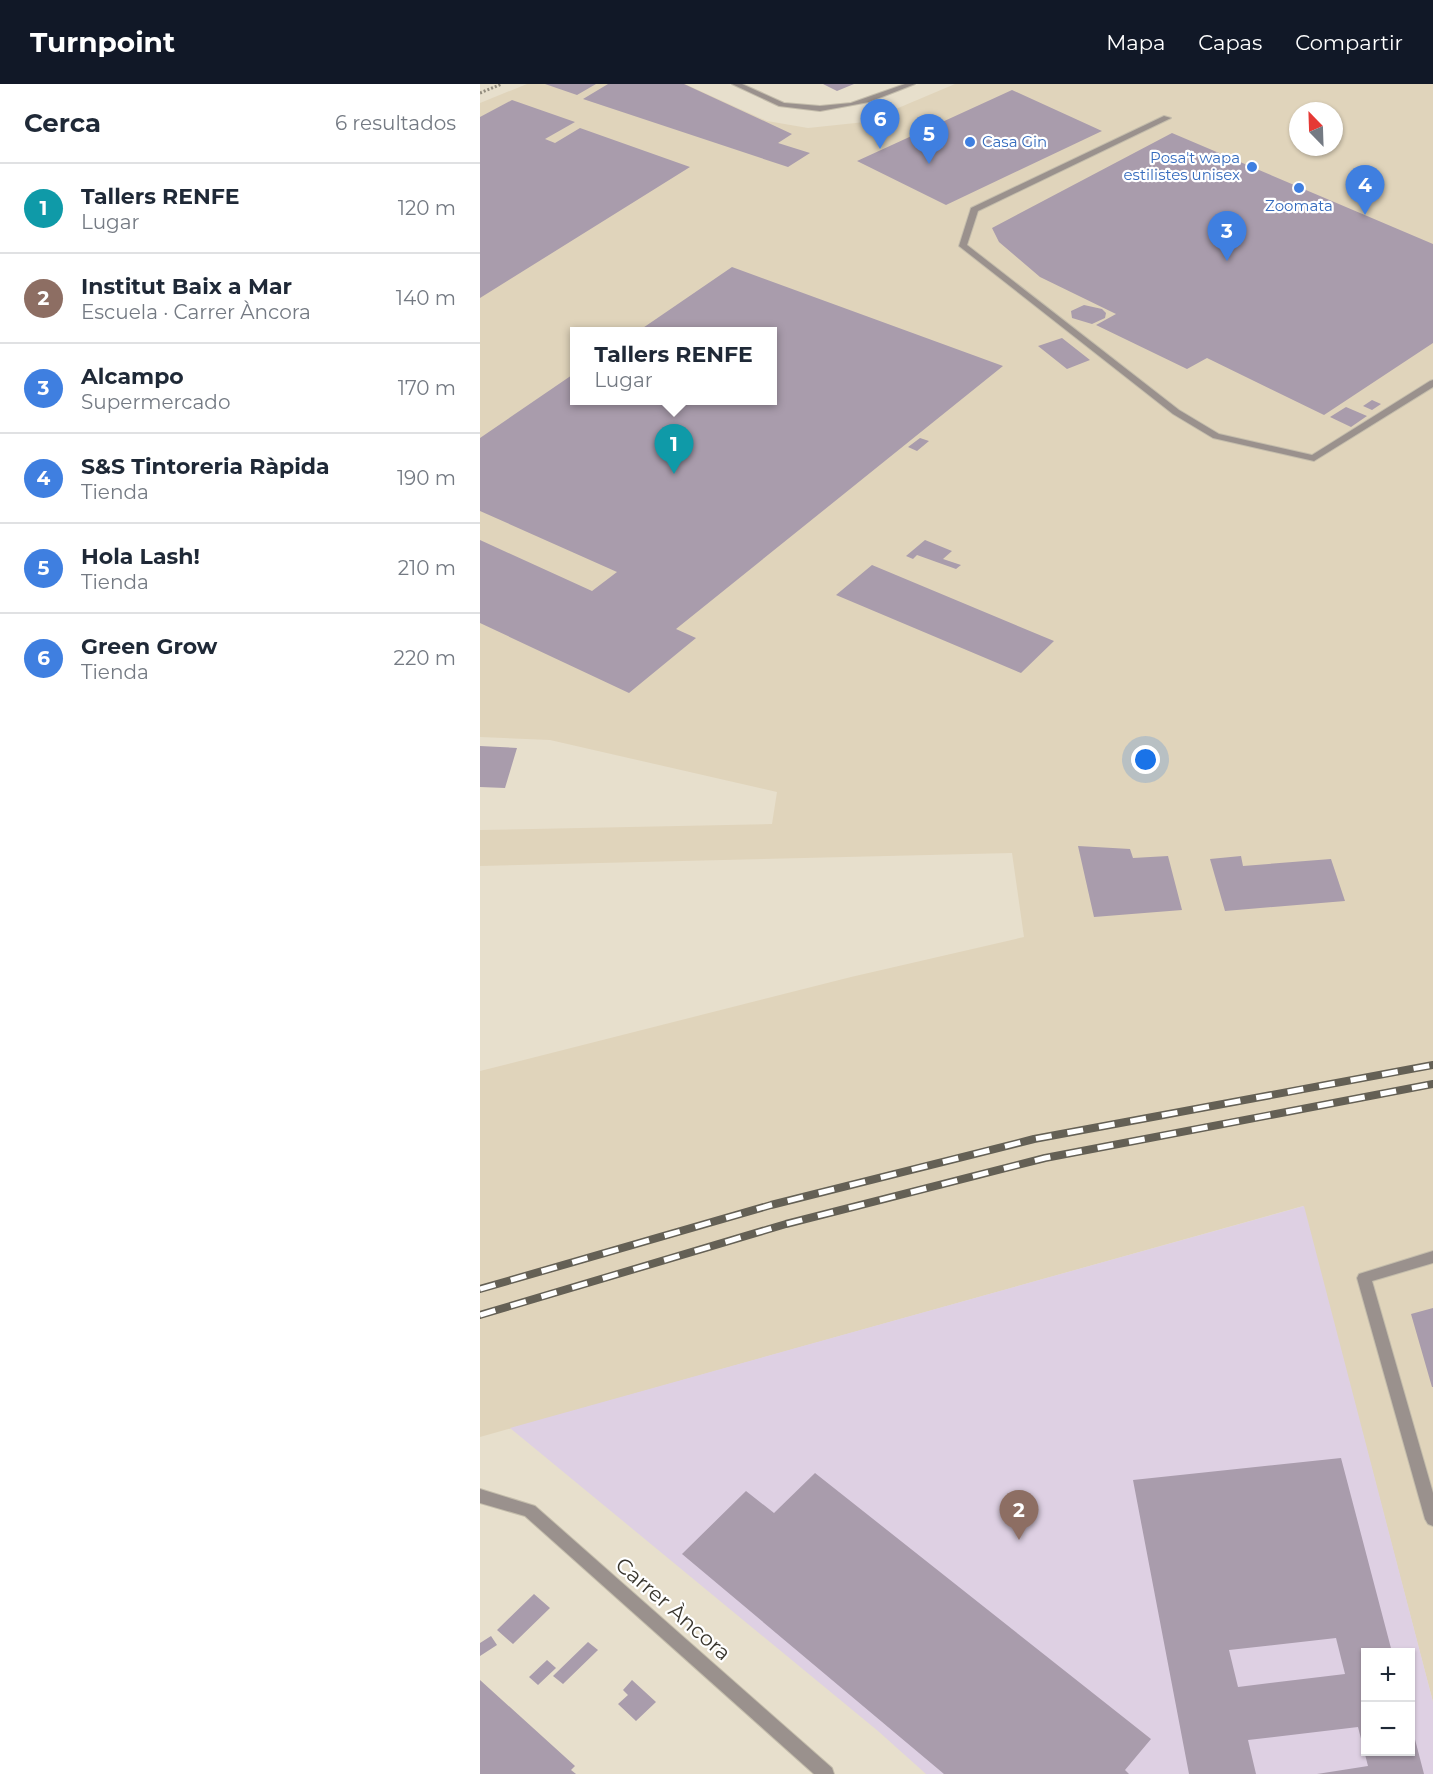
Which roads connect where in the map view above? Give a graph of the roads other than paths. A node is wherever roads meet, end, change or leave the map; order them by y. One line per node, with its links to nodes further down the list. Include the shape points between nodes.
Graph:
1 (736, 84): 2 (street, via 787,106 830,109 880,98)
2 (911, 84)
3 (1167, 118): 4 (street, via 974,210 963,246 1176,412 1216,436 1314,458)
4 (1433, 383)
5 (1433, 1257): 7 (street, via 1364,1278)
6 (480, 1496): 8 (street, Carrer Àncora, via 530,1511)
7 (1433, 1519)
8 (826, 1774)

